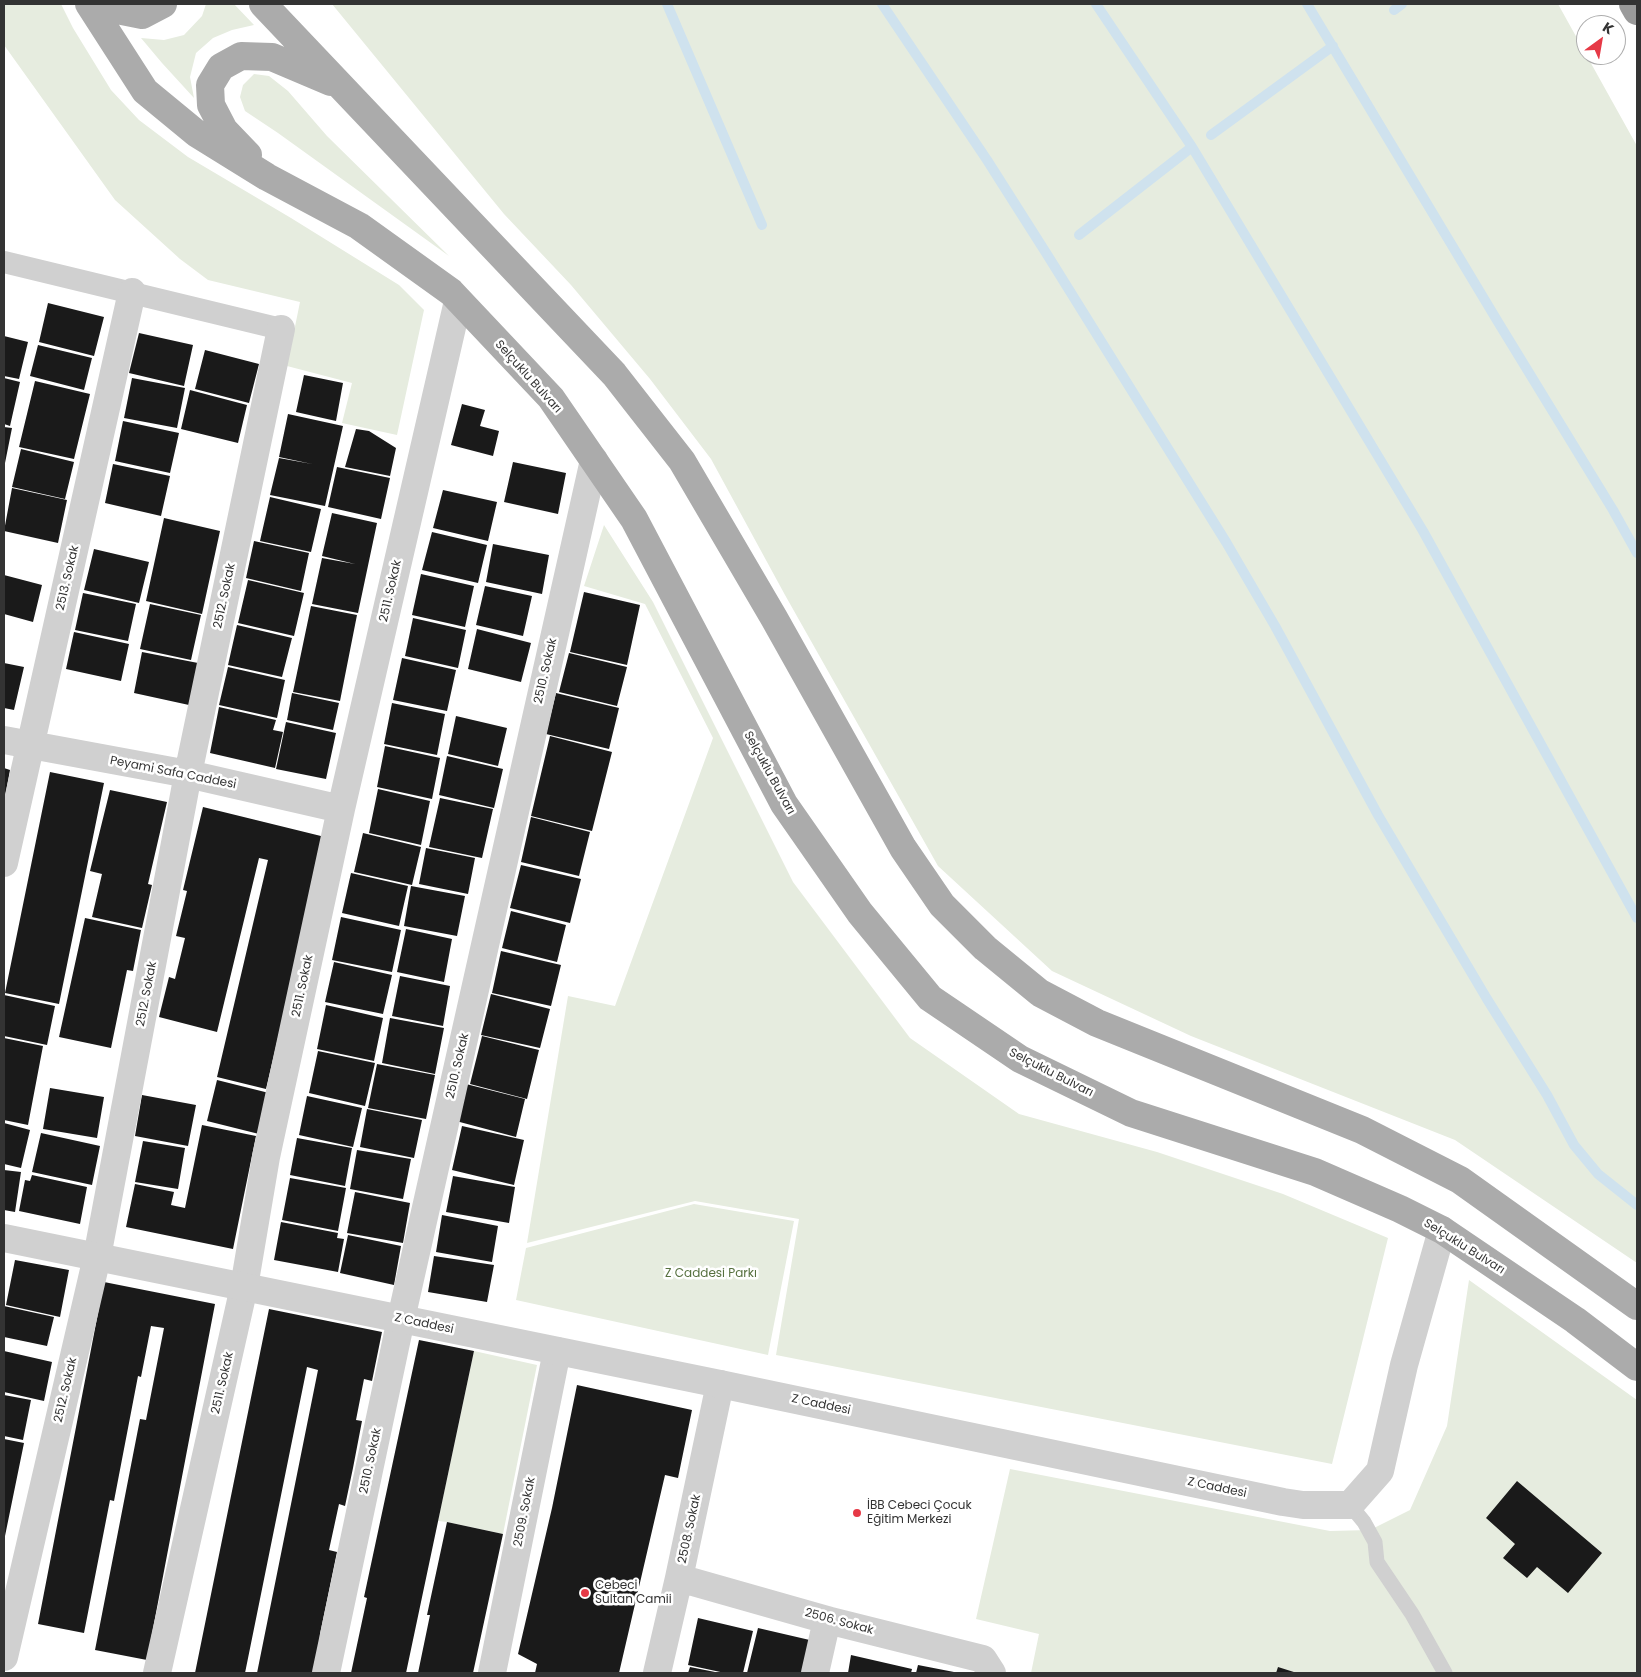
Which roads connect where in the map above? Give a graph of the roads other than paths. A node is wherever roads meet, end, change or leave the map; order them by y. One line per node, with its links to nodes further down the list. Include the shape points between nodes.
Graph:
1 (89, 4): 8 (main road, Selçuklu Bulvarı, via 145,91 196,133)
2 (114, 4): 3 (main road, via 122,11 142,15)
3 (163, 4)
4 (263, 4): 7 (main road)
5 (1633, 4): 6 (highway)
6 (1637, 11)
7 (342, 87): 8 (main road, via 272,57 241,56 221,67 210,85 211,105 224,130); 23 (main road, via 614,374 682,461 903,848 942,905 985,948 1040,993 1097,1023 1362,1130 1460,1180)
8 (267, 177): 11 (main road, Selçuklu Bulvarı, via 359,226 451,292)
9 (4, 262): 10 (street)
10 (132, 292): 12 (street); 15 (street, 2513. Sokak)
11 (458, 301): 13 (main road, Selçuklu Bulvarı, via 551,398); 17 (street, 2511. Sokak)
12 (281, 328): 16 (street, 2512. Sokak)
13 (594, 460): 19 (main road, Selçuklu Bulvarı, via 634,519 784,804 860,913 930,998 1020,1060 1131,1113 1315,1172); 24 (street, 2510. Sokak)
14 (4, 740): 15 (street, Peyami Safa Caddesi)
15 (31, 745): 16 (street, Peyami Safa Caddesi); 18 (street, 2513. Sokak)
16 (188, 774): 17 (street, Peyami Safa Caddesi); 21 (street, 2512. Sokak)
17 (342, 809): 22 (street, 2511. Sokak, via 266,1157)
18 (4, 863)
19 (1442, 1230): 26 (main road, Selçuklu Bulvarı, via 1575,1320); 28 (street, via 1404,1364 1380,1470)
20 (4, 1238): 21 (street, Z Caddesi)
21 (97, 1257): 22 (street, Z Caddesi); 31 (street, 2512. Sokak)
22 (244, 1287): 24 (street, Z Caddesi); 32 (street, 2511. Sokak)
23 (1637, 1306)
24 (401, 1319): 25 (street, Z Caddesi); 33 (street, 2510. Sokak)
25 (557, 1351): 27 (street, Z Caddesi); 34 (street, 2509. Sokak)
26 (1637, 1367)
27 (720, 1384): 28 (street, Z Caddesi, via 1283,1502); 29 (street, 2508. Sokak)
28 (1350, 1505): 38 (lane, via 1364,1522 1375,1542 1378,1562)
29 (679, 1578): 30 (street, 2506. Sokak); 35 (street, 2508. Sokak)
30 (827, 1620): 36 (street); 37 (street, 2506. Sokak, via 984,1660)
31 (4, 1657)
32 (157, 1673)
33 (326, 1673)
34 (492, 1673)
35 (657, 1673)
36 (816, 1673)
37 (992, 1673)
38 (1445, 1673)

